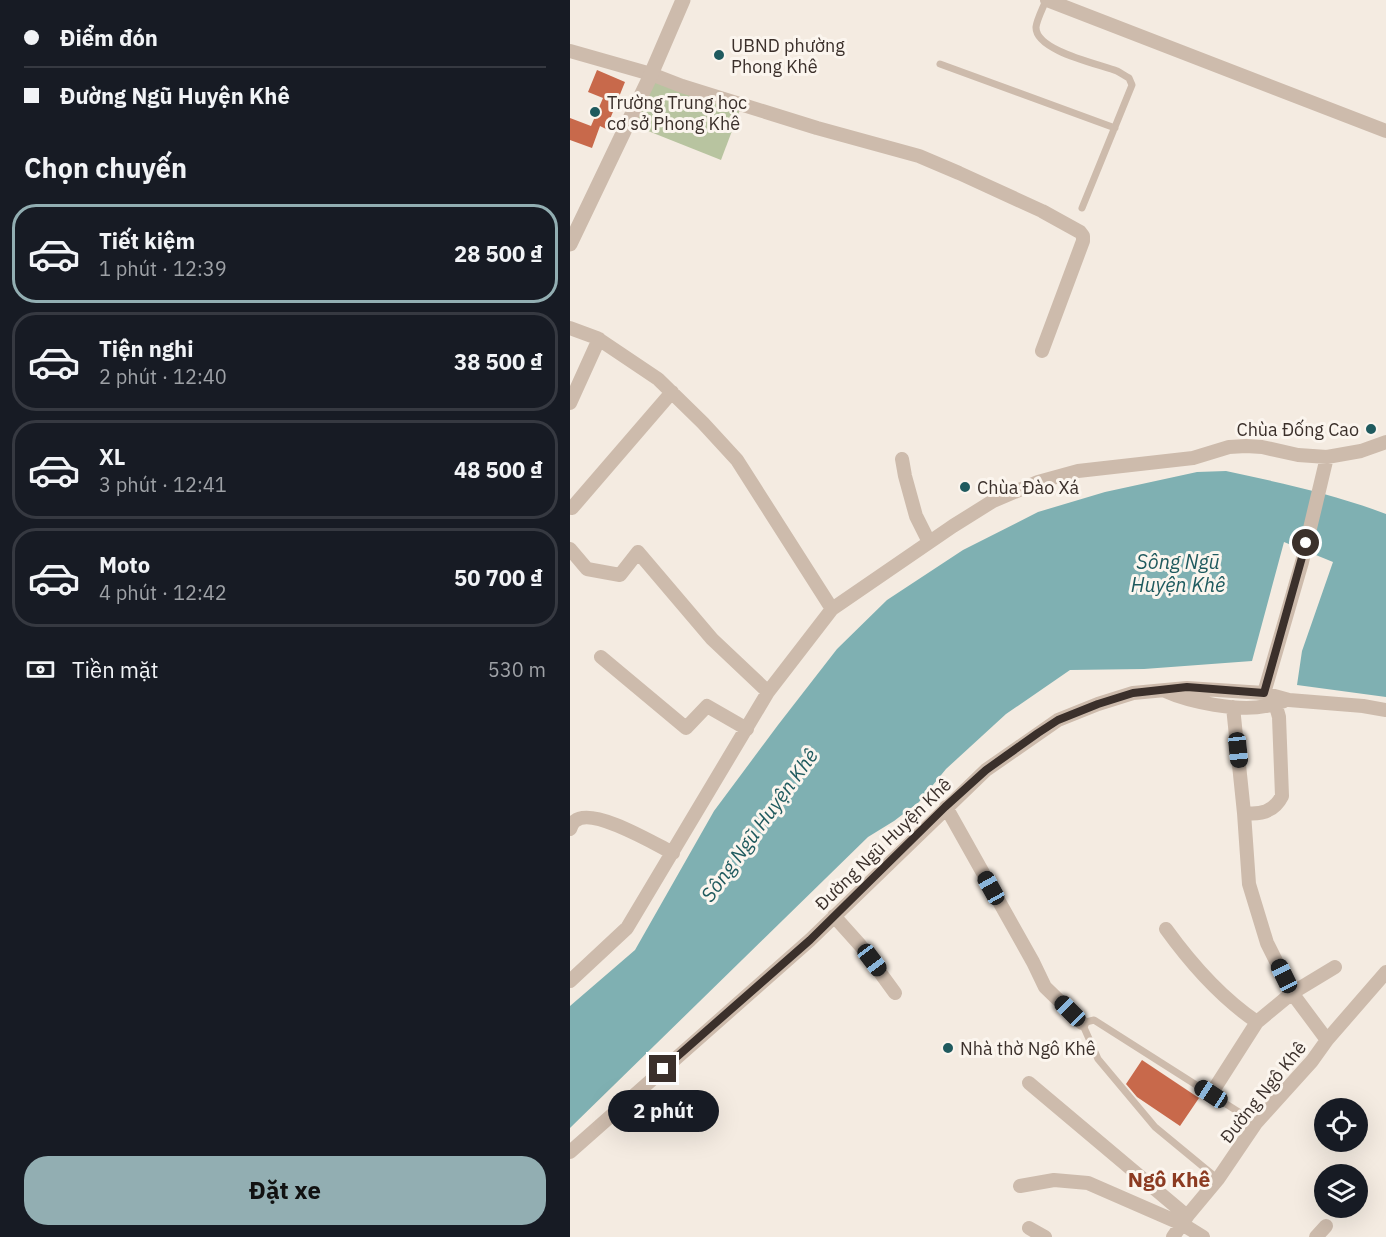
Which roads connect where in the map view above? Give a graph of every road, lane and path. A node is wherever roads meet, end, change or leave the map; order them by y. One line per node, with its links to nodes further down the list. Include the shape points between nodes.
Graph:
1 (683, 0): 5 (street)
2 (1046, 0): 6 (lane, via 1036,27 1044,42 1129,78 1132,85); 7 (street)
3 (570, 51): 5 (street)
4 (940, 64): 6 (lane)
5 (651, 74): 9 (street); 12 (street, via 817,128 919,156 1032,206 1080,232 1083,241)
6 (1115, 128): 8 (lane)
7 (1386, 132)
8 (1082, 208)
9 (570, 244)
10 (570, 328): 11 (street)
11 (599, 339): 13 (street); 14 (street)
12 (1042, 351)
13 (672, 392): 18 (street); 21 (street, via 737,460)
14 (570, 402)
15 (1386, 442): 17 (street)
16 (902, 459): 19 (street, via 916,516)
17 (1325, 463): 19 (street, via 1246,446 1193,458 1078,471 993,501); 25 (street, via 1302,562)
18 (571, 510)
19 (929, 542): 21 (street)
20 (570, 549): 24 (street, via 587,569 620,575 638,552 712,639)
21 (832, 609): 24 (street)
22 (601, 657): 29 (street, via 686,728 707,706)
23 (1163, 690): 25 (street, Đường Ngũ Huyện Khê, via 1187,687); 27 (street); 30 (street, Đường Ngũ Huyện Khê, via 1133,693 1058,720 986,770)
24 (768, 692): 29 (street)
25 (1264, 693): 26 (street, Đường Ngũ Huyện Khê)
26 (1282, 702): 27 (street); 28 (street, Đường Ngũ Huyện Khê); 31 (street, via 1282,796 1269,811)
27 (1233, 707): 31 (street)
28 (1386, 710)
29 (747, 729): 33 (street)
30 (945, 807): 34 (street, Đường Ngũ Huyện Khê); 42 (street, via 1045,987)
31 (1244, 813): 40 (street, via 1249,884 1267,943)
32 (570, 829): 33 (street, via 580,818 606,821)
33 (673, 853): 38 (street, via 627,928)
34 (834, 916): 39 (street); 47 (street, Đường Ngũ Huyện Khê)
35 (1166, 929): 41 (street, via 1203,977)
36 (1335, 968): 40 (street)
37 (1386, 972): 43 (street, Đường Ngô Khê)
38 (570, 981)
39 (895, 993)
40 (1292, 993): 41 (street); 43 (street)
41 (1257, 1022): 45 (street)
42 (1082, 1023): 45 (lane, via 1094,1020); 48 (lane, via 1098,1059 1155,1126)
43 (1328, 1040): 46 (street, Đường Ngô Khê)
44 (1029, 1083): 50 (street)
45 (1211, 1094): 46 (lane)
46 (1256, 1123): 48 (street, Đường Ngô Khê)
47 (570, 1152)
48 (1218, 1179): 50 (street, Đường Ngô Khê)
49 (1020, 1186): 50 (street, via 1054,1180 1088,1183)
50 (1184, 1220): 54 (street, Đường Ngô Khê); 55 (street)
51 (1326, 1226): 56 (street)
52 (1029, 1228): 53 (street)
53 (1045, 1237)
54 (1173, 1237)
55 (1203, 1237)
56 (1316, 1237)

